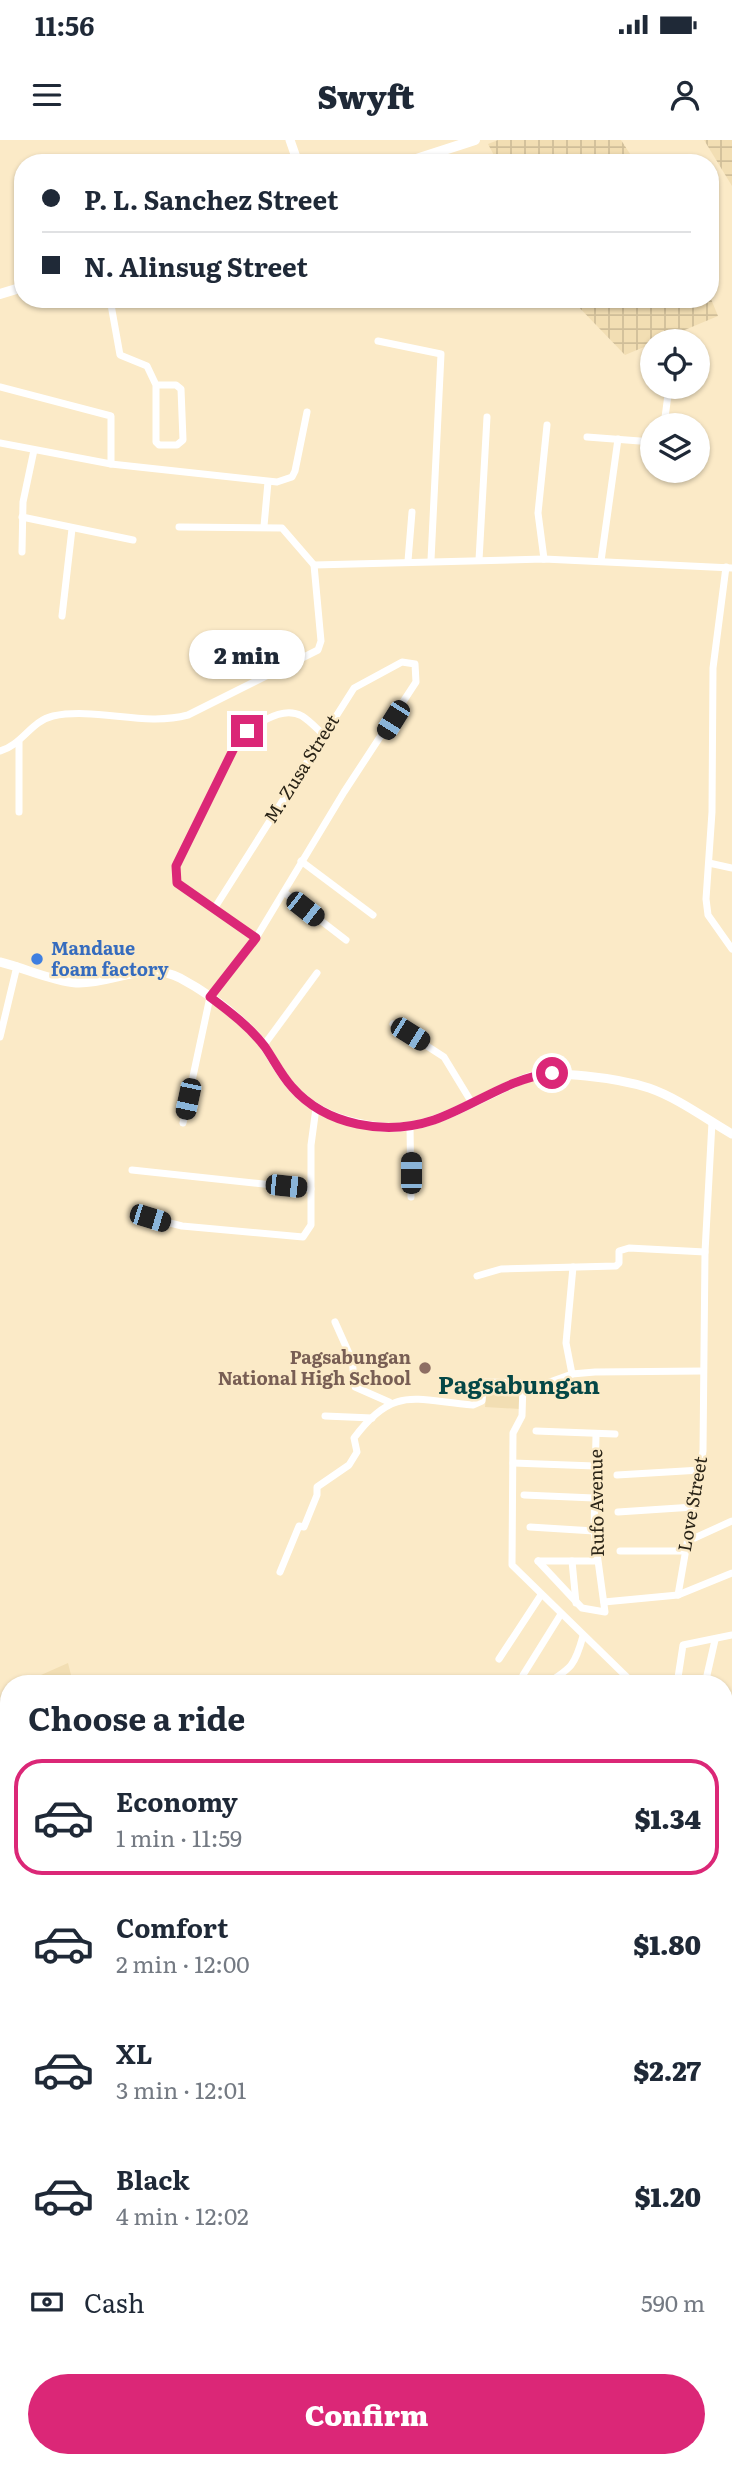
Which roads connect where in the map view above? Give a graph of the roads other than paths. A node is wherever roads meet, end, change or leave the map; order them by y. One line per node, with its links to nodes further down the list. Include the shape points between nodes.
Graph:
1 (475, 140): 2 (main road)
2 (432, 154)
3 (112, 308): 5 (street, via 120,355 146,366)
4 (378, 341): 25 (street, via 441,354)
5 (156, 385): 5 (street, via 156,442 177,445 183,440 181,389)
6 (0, 387): 15 (street, via 111,416)
7 (307, 411): 16 (street, via 292,477)
8 (487, 417): 26 (street)
9 (547, 425): 24 (street, via 538,513)
10 (587, 437): 11 (street)
11 (618, 439): 12 (street); 28 (street)
12 (640, 441)
13 (0, 443): 14 (street)
14 (34, 450): 15 (street); 18 (street)
15 (111, 464): 16 (street)
16 (268, 482): 19 (street)
17 (411, 512): 27 (street)
18 (22, 517): 21 (street); 23 (street)
19 (264, 526): 20 (street); 29 (street, via 282,528)
20 (179, 527)
21 (72, 528): 22 (street); 31 (street)
22 (132, 540)
23 (22, 552)
24 (544, 559): 26 (street); 28 (street)
25 (431, 560): 26 (street); 27 (street)
26 (479, 560)
27 (408, 561): 29 (street)
28 (601, 561): 30 (street)
29 (314, 565): 33 (street, via 318,650 188,715 134,719 51,716)
30 (729, 567): 37 (street, via 713,668)
31 (62, 616)
32 (324, 735): 36 (street, M. Zusa Street, via 354,688 402,662 415,664 416,682); 40 (street, M. Zusa Street); 40 (street, via 300,715 291,714 260,722 237,742 176,866 177,883)
33 (19, 742): 34 (street); 35 (street)
34 (0, 751)
35 (19, 812)
36 (301, 860): 39 (street); 41 (street)
37 (709, 863): 38 (street); 44 (street, via 708,915)
38 (732, 867)
39 (285, 893): 42 (street); 43 (street)
40 (214, 909): 42 (street)
41 (373, 915)
42 (256, 938): 48 (street)
43 (345, 940)
44 (732, 949)
45 (0, 962): 46 (street)
46 (17, 966): 48 (street, via 81,983 158,971 180,978); 50 (street)
47 (317, 973): 51 (street)
48 (210, 997): 51 (street); 55 (street)
49 (393, 1024): 52 (street, via 443,1055)
50 (0, 1037)
51 (264, 1045): 53 (street, via 291,1086)
52 (472, 1103): 54 (street, via 525,1078 565,1074 647,1087); 56 (street)
53 (316, 1108): 56 (street, via 352,1123); 59 (street)
54 (712, 1122): 57 (street); 62 (street, Love Street)
55 (183, 1123)
56 (410, 1126): 60 (street)
57 (732, 1134)
58 (132, 1170): 59 (street)
59 (311, 1189): 61 (street, via 312,1225 303,1237 182,1226)
60 (411, 1196)
61 (150, 1218)
62 (705, 1252): 63 (street, via 629,1248 619,1251 617,1266); 66 (street, Love Street)
63 (573, 1267): 64 (street, via 501,1269); 67 (street, via 566,1343)
64 (477, 1276)
65 (335, 1322): 69 (street, via 352,1360 355,1387)
66 (703, 1371): 67 (street); 77 (street, Love Street)
67 (572, 1374): 68 (street, via 547,1383)
68 (523, 1383): 69 (street, via 484,1382 482,1401 473,1405 407,1398); 75 (street, via 522,1416 513,1433)
69 (389, 1402): 71 (street)
70 (325, 1416): 71 (street)
71 (372, 1419): 91 (street, via 354,1438 357,1452 349,1465 317,1487 304,1527 298,1529)
72 (536, 1431): 74 (street)
73 (615, 1434): 74 (street)
74 (596, 1435): 76 (street, Rufo Avenue)
75 (513, 1463): 76 (street); 93 (street, via 512,1565)
76 (595, 1466): 80 (street, Rufo Avenue)
77 (701, 1470): 78 (street); 81 (street, Love Street)
78 (617, 1475)
79 (524, 1495): 80 (street)
80 (594, 1498): 85 (street, Rufo Avenue)
81 (694, 1507): 82 (street); 86 (street, Love Street)
82 (618, 1512)
83 (732, 1521): 86 (street)
84 (530, 1527): 85 (street)
85 (594, 1531): 90 (street, Rufo Avenue)
86 (688, 1541): 88 (street, Love Street)
87 (620, 1551): 88 (street)
88 (685, 1551): 94 (street, Love Street)
89 (572, 1561): 90 (street); 96 (street); 96 (street, via 538,1560)
90 (597, 1561): 95 (street, Rufo Avenue)
91 (280, 1572)
92 (732, 1573): 94 (street)
93 (541, 1595): 97 (street); 101 (street)
94 (678, 1595): 95 (street)
95 (604, 1602): 96 (street, Rufo Avenue, via 605,1612 588,1611)
96 (576, 1603)
97 (561, 1614): 99 (street); 102 (street)
98 (732, 1635): 100 (street)
99 (583, 1636): 103 (street, via 579,1653); 104 (street)
100 (715, 1640): 105 (street, via 683,1645); 106 (street)
101 (499, 1659)
102 (523, 1675)
103 (562, 1675)
104 (624, 1675)
105 (678, 1675)
106 (707, 1675)

